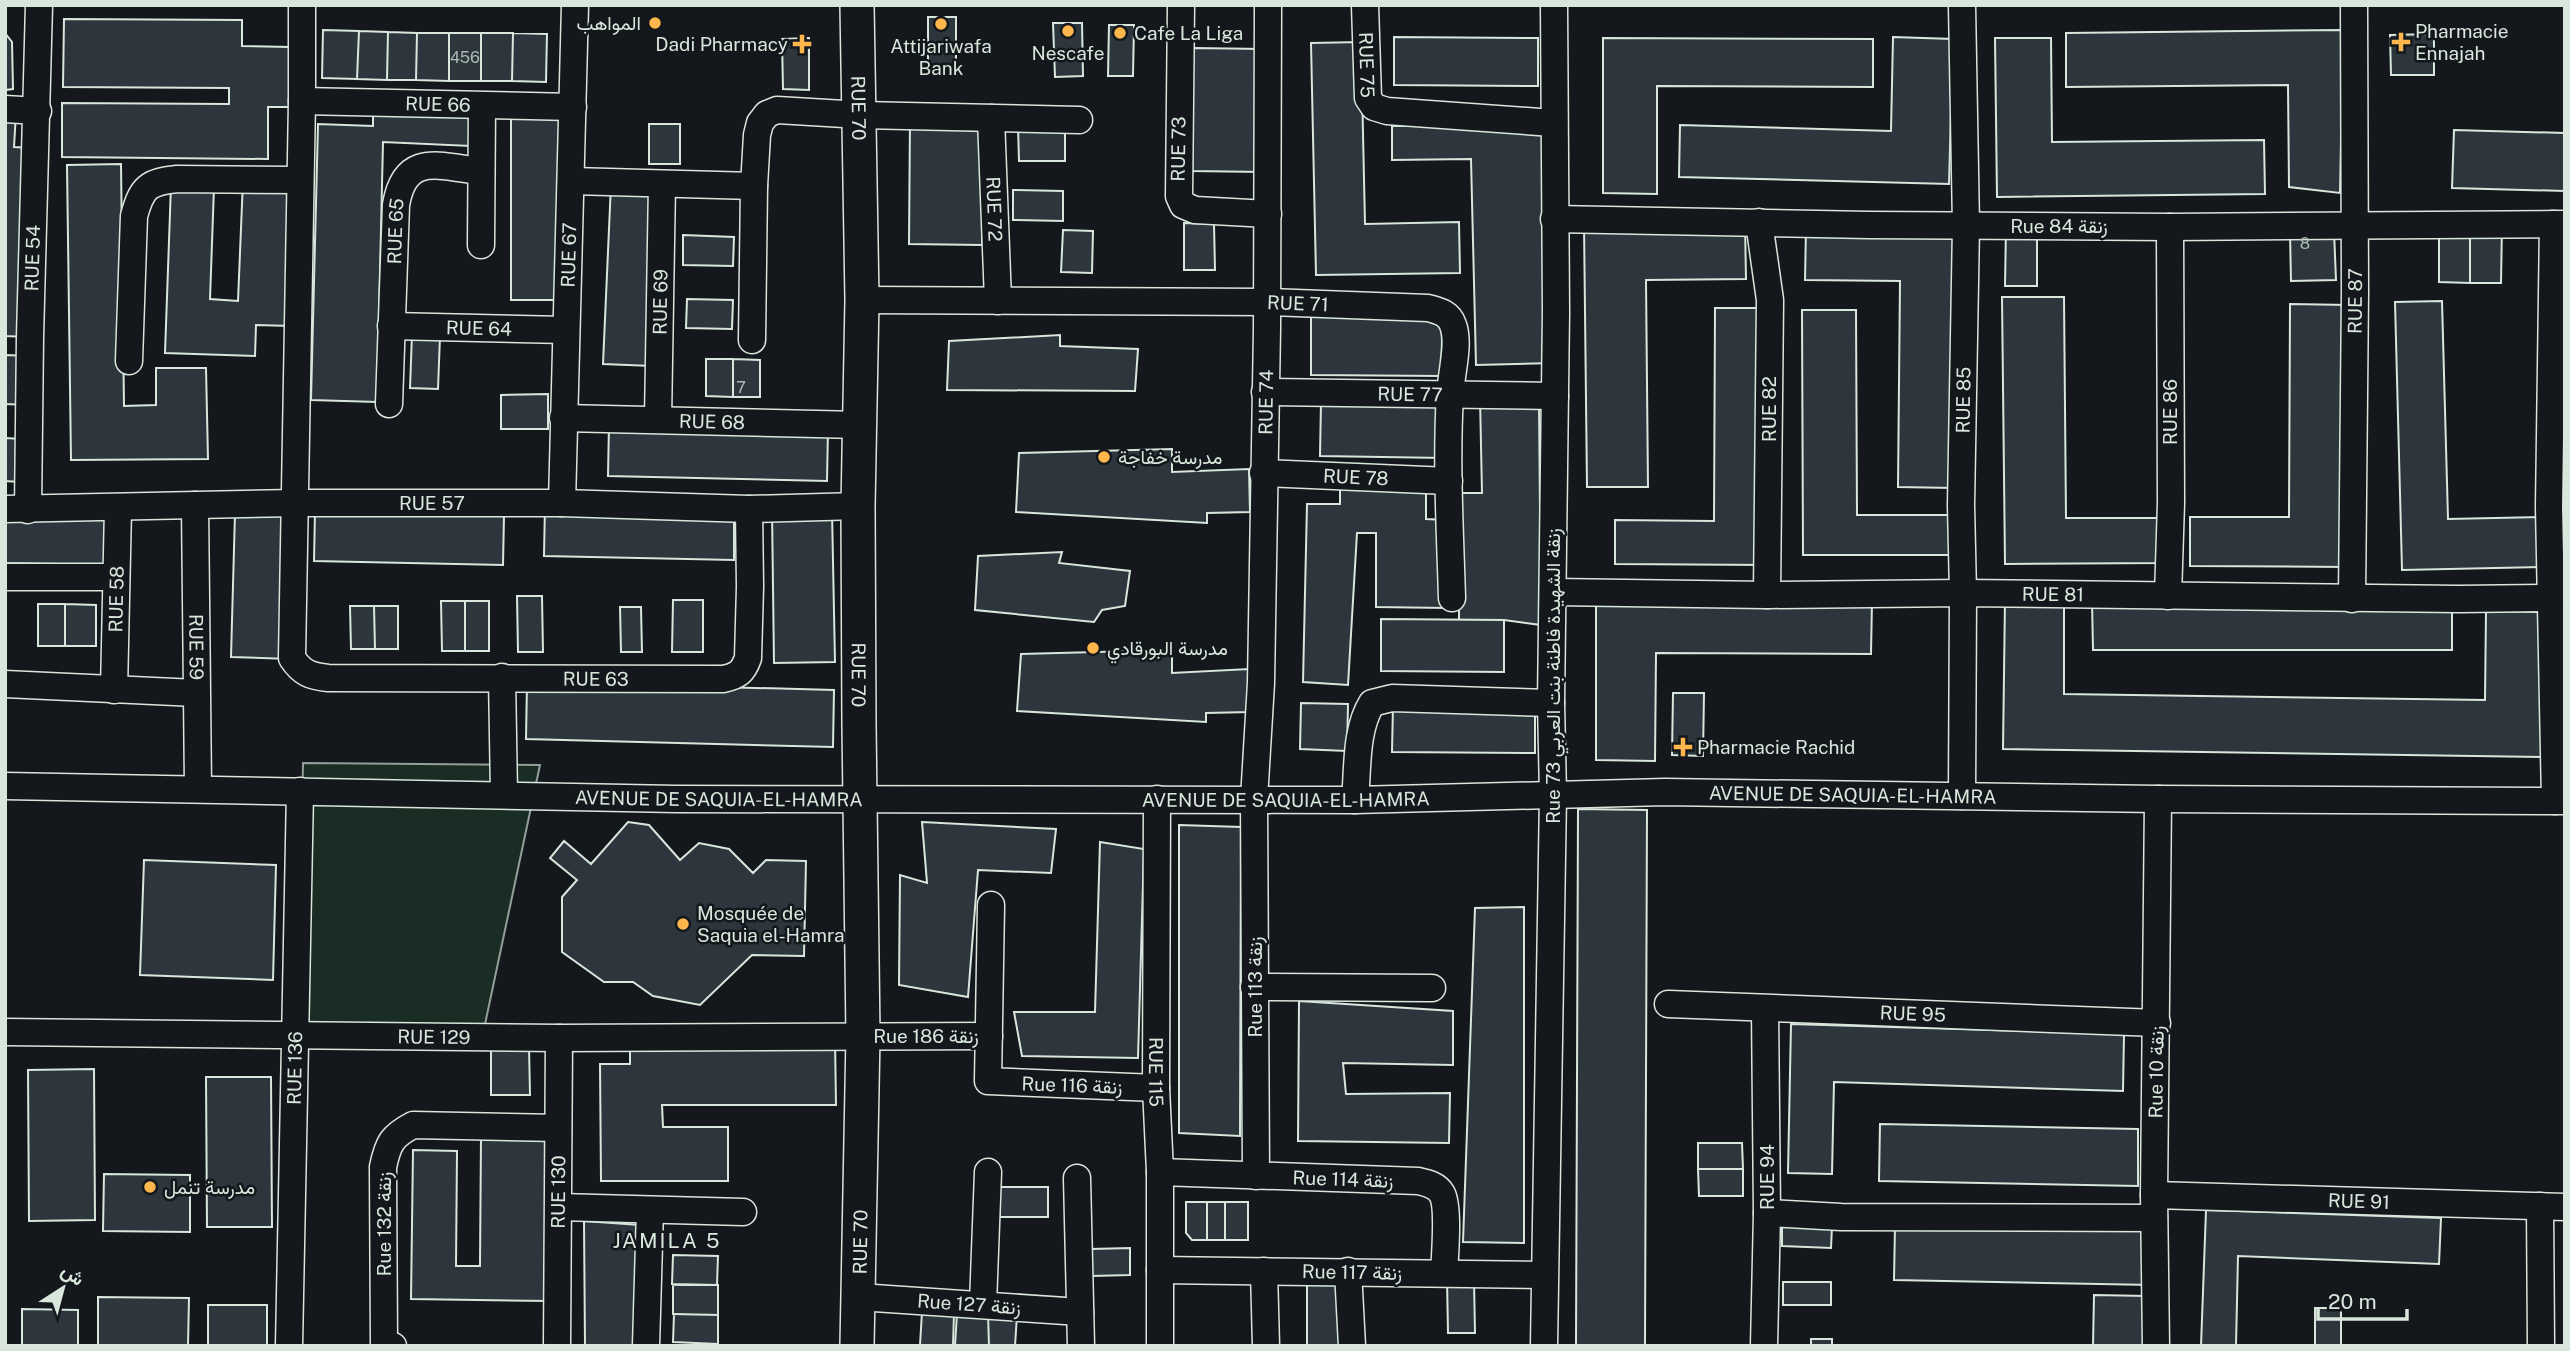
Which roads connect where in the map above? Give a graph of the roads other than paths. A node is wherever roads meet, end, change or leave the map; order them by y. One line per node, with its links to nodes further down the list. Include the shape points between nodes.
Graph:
1 (39, 5): 15 (street, RUE 54)
2 (302, 5): 11 (street)
3 (575, 5): 13 (street, RUE 67)
4 (857, 5): 16 (street, RUE 70)
5 (1181, 5): 25 (street, RUE 73, via 1179,196 1183,205 1195,210)
6 (1268, 5): 25 (street, RUE 74)
7 (1365, 5): 19 (street, RUE 75, via 1368,98 1374,107)
8 (1554, 5): 19 (street, Rue 73 زنقة الشهيدة فاطنة بنت العربي)
9 (1962, 5): 30 (street, RUE 85)
10 (2354, 5): 28 (street, RUE 87)
11 (302, 101): 12 (street, RUE 66); 21 (street)
12 (482, 106): 13 (street, RUE 66); 20 (street)
13 (573, 107): 22 (street, RUE 67)
14 (5, 109): 15 (street)
15 (38, 111): 47 (street, RUE 54)
16 (861, 115): 17 (street); 24 (street, via 777,110 767,114 757,135); 33 (street, RUE 70)
17 (991, 118): 18 (street); 34 (street, RUE 72)
18 (1079, 120)
19 (1553, 123): 26 (street, Rue 73 زنقة الشهيدة فاطنة بنت العربي)
20 (480, 171): 32 (street); 36 (street, RUE 65, via 420,166 407,174 400,186)
21 (299, 180): 39 (street, via 177,179 146,187 134,216); 50 (street)
22 (572, 181): 23 (street); 37 (street, RUE 67)
23 (662, 184): 24 (street); 45 (street, RUE 69)
24 (754, 186): 38 (street)
25 (1268, 214): 35 (street, RUE 74)
26 (1554, 219): 27 (street, Rue 84 زنقة); 42 (street, Rue 73 زنقة الشهيدة فاطنة بنت العربي)
27 (1759, 222): 30 (street, Rue 84 زنقة); 61 (street, RUE 82, via 1770,300)
28 (2354, 224): 29 (street, Rue 84 زنقة); 31 (street, Rue 84 زنقة); 65 (street, RUE 87)
29 (2559, 224): 64 (street, via 2549,507)
30 (1966, 226): 31 (street, Rue 84 زنقة); 60 (street, RUE 85)
31 (2170, 227): 62 (street, RUE 86)
32 (481, 245)
33 (862, 300): 34 (street, RUE 71); 46 (street, RUE 70)
34 (998, 301): 35 (street, RUE 71)
35 (1267, 302): 40 (street, RUE 74); 41 (street, RUE 71, via 1444,312 1453,323 1455,337)
36 (391, 326): 37 (street, RUE 64); 43 (street, RUE 65)
37 (565, 330): 44 (street, RUE 67)
38 (752, 340)
39 (129, 361)
40 (1265, 391): 41 (street, RUE 77); 48 (street, RUE 74)
41 (1450, 394): 42 (street, RUE 77); 49 (street, RUE 71)
42 (1555, 396): 59 (street, Rue 73 زنقة الشهيدة فاطنة بنت العربي)
43 (389, 404)
44 (563, 418): 45 (street, RUE 68); 51 (street, RUE 67)
45 (658, 419): 46 (street, RUE 68)
46 (859, 425): 53 (street, RUE 70)
47 (17, 430): 56 (street, RUE 54)
48 (1263, 473): 49 (street, RUE 78); 79 (street, RUE 74, via 1261,683)
49 (1449, 481): 63 (street, RUE 71)
50 (295, 503): 51 (street, RUE 57); 52 (street, RUE 57); 66 (street, RUE 63, via 292,658 299,668 310,676 328,678)
51 (562, 503): 55 (street, RUE 57)
52 (195, 505): 54 (street, RUE 57); 69 (street, RUE 59)
53 (858, 506): 55 (street, RUE 57); 77 (street, RUE 70)
54 (118, 508): 56 (street, RUE 57); 58 (street, RUE 58)
55 (749, 509): 66 (street, RUE 63, via 748,657 737,676)
56 (17, 510)
57 (5, 577): 58 (street)
58 (116, 577): 68 (street, RUE 58)
59 (1554, 592): 61 (street, RUE 81); 70 (street, Rue 73 زنقة الشهيدة فاطنة بنت العربي)
60 (1963, 593): 61 (street, RUE 81); 62 (street, RUE 81); 76 (street, RUE 85)
61 (1767, 595)
62 (2168, 596): 65 (street, RUE 81)
63 (1452, 598)
64 (2551, 598): 65 (street, RUE 81); 82 (street)
65 (2352, 599)
66 (502, 677): 74 (street)
67 (5, 684): 68 (street)
68 (114, 690): 69 (street)
69 (197, 693): 72 (street, RUE 59)
70 (1551, 703): 75 (street, Rue 73 زنقة الشهيدة فاطنة بنت العربي); 81 (street, via 1392,698 1372,703 1361,732)
71 (5, 786): 72 (street, AVENUE DE SAQUIA-EL-HAMRA)
72 (198, 788): 73 (street, AVENUE DE SAQUIA-EL-HAMRA)
73 (300, 791): 74 (street, AVENUE DE SAQUIA-EL-HAMRA); 90 (street, RUE 136)
74 (504, 794): 77 (street, AVENUE DE SAQUIA-EL-HAMRA)
75 (1553, 795): 76 (street, AVENUE DE SAQUIA-EL-HAMRA); 81 (street, AVENUE DE SAQUIA-EL-HAMRA); 110 (street, Rue 73 زنقة الشهيدة فاطنة بنت العربي)
76 (1962, 796): 80 (street, AVENUE DE SAQUIA-EL-HAMRA)
77 (859, 798): 78 (street, AVENUE DE SAQUIA-EL-HAMRA); 91 (street, RUE 70)
78 (1157, 799): 79 (street, AVENUE DE SAQUIA-EL-HAMRA); 94 (street, RUE 115)
79 (1254, 799): 81 (street, AVENUE DE SAQUIA-EL-HAMRA); 84 (street, Rue 113 زنقة)
80 (2158, 799): 82 (street, AVENUE DE SAQUIA-EL-HAMRA); 88 (street, Rue 10 زنقة)
81 (1355, 800)
82 (2560, 801)
83 (991, 905): 92 (street)
84 (1254, 987): 85 (street); 98 (street, Rue 113 زنقة)
85 (1432, 988)
86 (1668, 1003): 87 (street, RUE 95)
87 (1765, 1009): 88 (street, RUE 95); 105 (street, RUE 94)
88 (2157, 1024): 100 (street, Rue 10 زنقة)
89 (5, 1032): 90 (street, RUE 129)
90 (296, 1036): 93 (street, RUE 129); 114 (street, RUE 136)
91 (863, 1036): 92 (street, Rue 186 زنقة); 93 (street, RUE 129); 111 (street, RUE 70)
92 (989, 1036): 94 (street, Rue 116 زنقة, via 988,1082)
93 (559, 1038): 95 (street, RUE 130)
94 (1156, 1088): 97 (street, RUE 115)
95 (558, 1128): 102 (street, RUE 130); 115 (street, Rue 132 زنقة, via 413,1125 387,1147 383,1167 384,1346)
96 (988, 1172): 112 (street)
97 (1160, 1172): 98 (street, Rue 114 زنقة); 106 (street, RUE 115)
98 (1256, 1176): 109 (street, Rue 114 زنقة, via 1433,1185 1442,1193 1445,1205)
99 (1077, 1178): 113 (street)
100 (2154, 1206): 101 (street, RUE 91); 105 (street, RUE 91, via 1841,1217); 125 (street, Rue 10 زنقة)
101 (2553, 1206): 126 (street)
102 (559, 1207): 103 (street); 116 (street, RUE 130)
103 (650, 1210): 104 (street); 117 (street)
104 (743, 1212)
105 (1767, 1213): 124 (street, RUE 94)
106 (1160, 1270): 107 (street, Rue 117 زنقة); 120 (street, RUE 115)
107 (1264, 1271): 108 (street, Rue 117 زنقة); 121 (street)
108 (1348, 1271): 109 (street, Rue 117 زنقة); 122 (street)
109 (1444, 1273): 110 (street, Rue 117 زنقة)
110 (1544, 1275): 123 (street, Rue 73 زنقة الشهيدة فاطنة بنت العربي)
111 (859, 1297): 112 (street, Rue 127 زنقة); 118 (street, RUE 70)
112 (983, 1304): 113 (street, Rue 127 زنقة)
113 (1080, 1312): 119 (street)
114 (289, 1346)
115 (393, 1346)
116 (557, 1346)
117 (646, 1346)
118 (858, 1346)
119 (1081, 1346)
120 (1160, 1346)
121 (1266, 1346)
122 (1352, 1346)
123 (1544, 1346)
124 (1764, 1346)
125 (2156, 1346)
126 (2541, 1346)

